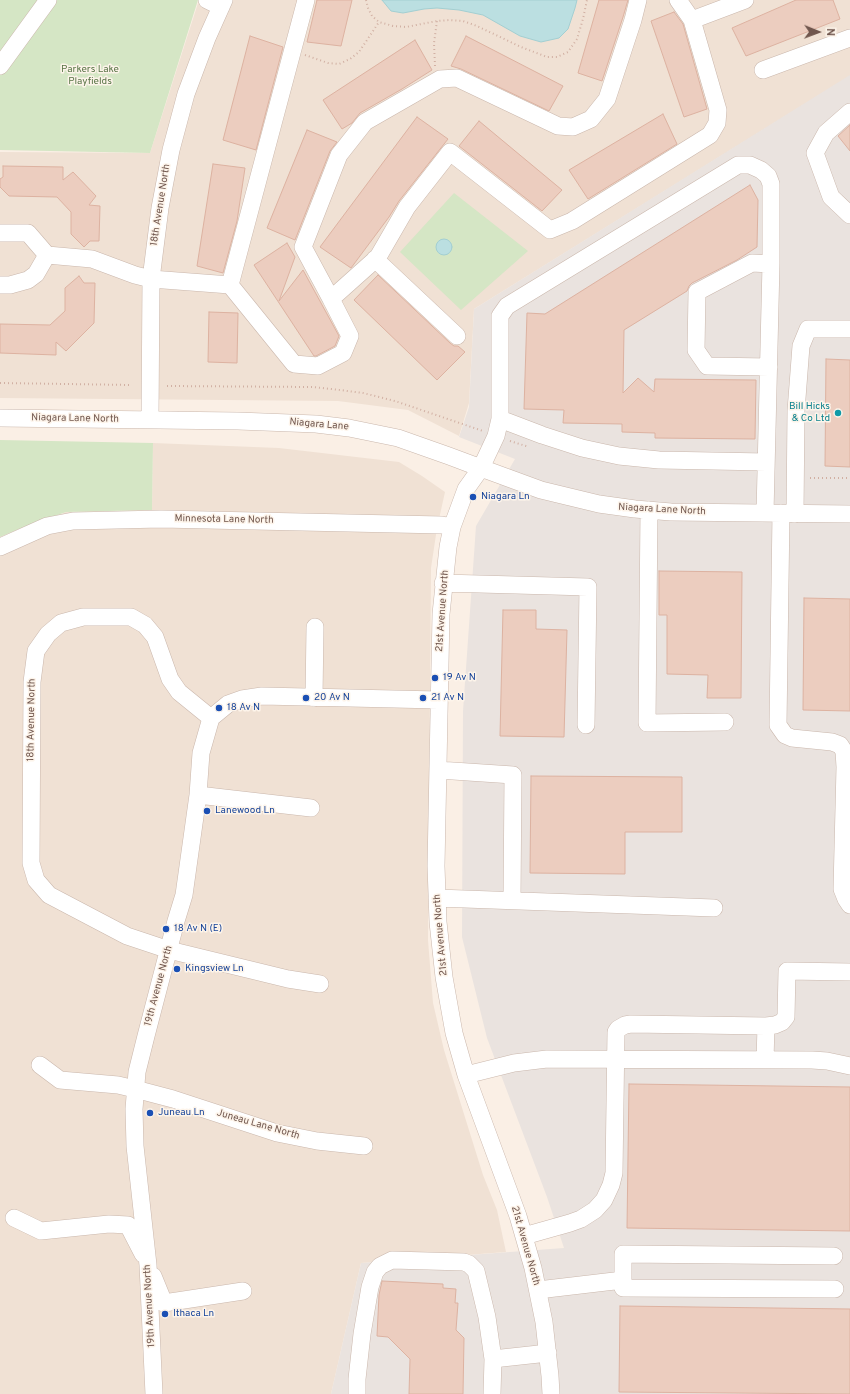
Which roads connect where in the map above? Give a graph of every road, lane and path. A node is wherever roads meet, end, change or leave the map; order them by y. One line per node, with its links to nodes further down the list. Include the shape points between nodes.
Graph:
1 (48, 0): 14 (street)
2 (306, 0): 13 (street)
3 (366, 0): 11 (path, via 372,16)
4 (587, 0): 10 (path, via 577,40 568,52 557,57 547,57 463,21)
5 (638, 0): 16 (street, via 608,99 591,119 573,127 558,126 457,78 440,79)
6 (678, 0): 9 (street)
7 (745, 0): 9 (street)
8 (217, 2): 23 (street, 18th Avenue North, via 170,150)
9 (692, 20): 21 (street, via 718,110 718,123 710,135 572,221 550,230 450,152 407,206)
10 (437, 21): 11 (path, via 406,27); 16 (path, via 434,43)
11 (379, 22): 13 (path, via 359,52 339,64)
12 (850, 38): 15 (street)
13 (292, 51): 25 (street)
14 (0, 66)
15 (763, 70)
16 (435, 82): 26 (street, via 365,122 339,155 303,247)
17 (850, 112): 18 (street, via 826,133 815,153 831,197)
18 (850, 215)
19 (0, 233): 20 (street, via 28,233)
20 (47, 255): 23 (street, via 92,259 135,275); 24 (street, via 36,274 28,280)
21 (375, 259): 26 (street); 28 (street)
22 (771, 264): 29 (street, 21st Avenue North); 29 (street, via 752,263 697,292 696,350 707,366); 33 (street, 21st Avenue North, via 771,184 768,176 761,170 750,165 738,165 507,306 500,316)
23 (151, 278): 25 (street); 34 (street, 18th Avenue North)
24 (0, 285)
25 (230, 285): 26 (street, via 294,364 318,366 343,353 350,336)
26 (331, 299)
27 (850, 329): 38 (street, via 808,330 801,346 796,411)
28 (457, 336)
29 (769, 367): 35 (street, 21st Avenue North)
30 (0, 383): 31 (path)
31 (132, 385)
32 (0, 418): 34 (street, Niagara Lane North)
33 (500, 419): 35 (street, via 549,438 619,456 659,460); 36 (street, 21st Avenue North, via 496,436)
34 (150, 420): 36 (street, Niagara Lane, via 288,422 349,428 405,440)
35 (766, 462): 38 (street, 21st Avenue North)
36 (481, 468): 37 (street, Niagara Lane North, via 560,496 610,506); 40 (street, 21st Avenue North, via 466,489)
37 (649, 510): 38 (street, Niagara Lane North); 47 (street, via 647,723)
38 (780, 513): 39 (street, Niagara Lane North); 49 (street, via 778,724 785,735 792,738 840,745)
39 (850, 514)
40 (452, 527): 41 (street, Minnesota Lane North, via 161,519 73,521 47,526); 42 (street, 21st Avenue North)
41 (0, 546)
42 (443, 583): 45 (street, 21st Avenue North); 48 (street, via 588,587)
43 (315, 627): 44 (street)
44 (314, 698): 45 (street); 46 (street, via 242,698 228,704)
45 (438, 700): 50 (street, 21st Avenue North)
46 (211, 718): 51 (street, 19th Avenue North, via 200,754); 57 (street, 18th Avenue North, via 179,692 170,679 155,637 145,625 131,617 83,616 61,623 48,634 36,651 32,682 31,863 36,880 49,895 127,936)
47 (725, 722)
48 (586, 725)
49 (848, 767): 55 (street, via 842,889)
50 (438, 770): 53 (street, 21st Avenue North); 54 (street, via 513,775)
51 (198, 796): 52 (street); 57 (street, 19th Avenue North, via 184,895)
52 (311, 808)
53 (437, 898): 54 (street); 65 (street, 21st Avenue North, via 444,977 454,1033)
54 (512, 900): 56 (street)
55 (850, 905)
56 (714, 908)
57 (169, 950): 59 (street, 18th Avenue North, via 288,979); 66 (street, 19th Avenue North, via 144,1043)
58 (850, 972): 60 (street, via 787,971 786,1017 782,1022)
59 (320, 984)
60 (766, 1026): 61 (street, via 625,1025 616,1032); 62 (street)
61 (615, 1060): 62 (street); 65 (street, via 532,1060); 69 (street, via 614,1173 604,1200 581,1219)
62 (765, 1060): 64 (street, via 827,1061)
63 (40, 1065): 66 (street, Juneau Lane North, via 60,1080)
64 (850, 1066)
65 (466, 1075): 69 (street, 21st Avenue North)
66 (135, 1089): 67 (street, Juneau Lane North, via 277,1133 317,1141); 71 (street, 19th Avenue North, via 135,1146)
67 (364, 1146)
68 (14, 1218): 71 (street, via 41,1231 109,1224 128,1225)
69 (524, 1236): 73 (street, 21st Avenue North)
70 (834, 1256): 72 (street, via 623,1254)
71 (148, 1265): 75 (street, via 164,1303); 78 (street, 19th Avenue North)
72 (623, 1280): 73 (street); 74 (street, via 623,1288)
73 (538, 1290): 76 (street, 21st Avenue North)
74 (835, 1290)
75 (243, 1291)
76 (548, 1353): 77 (street); 81 (street, 21st Avenue North)
77 (493, 1359): 79 (street, via 487,1317 473,1267 464,1262 392,1260 380,1266 375,1272 370,1287 362,1334); 80 (street)
78 (154, 1394)
79 (357, 1394)
80 (492, 1394)
81 (551, 1394)

